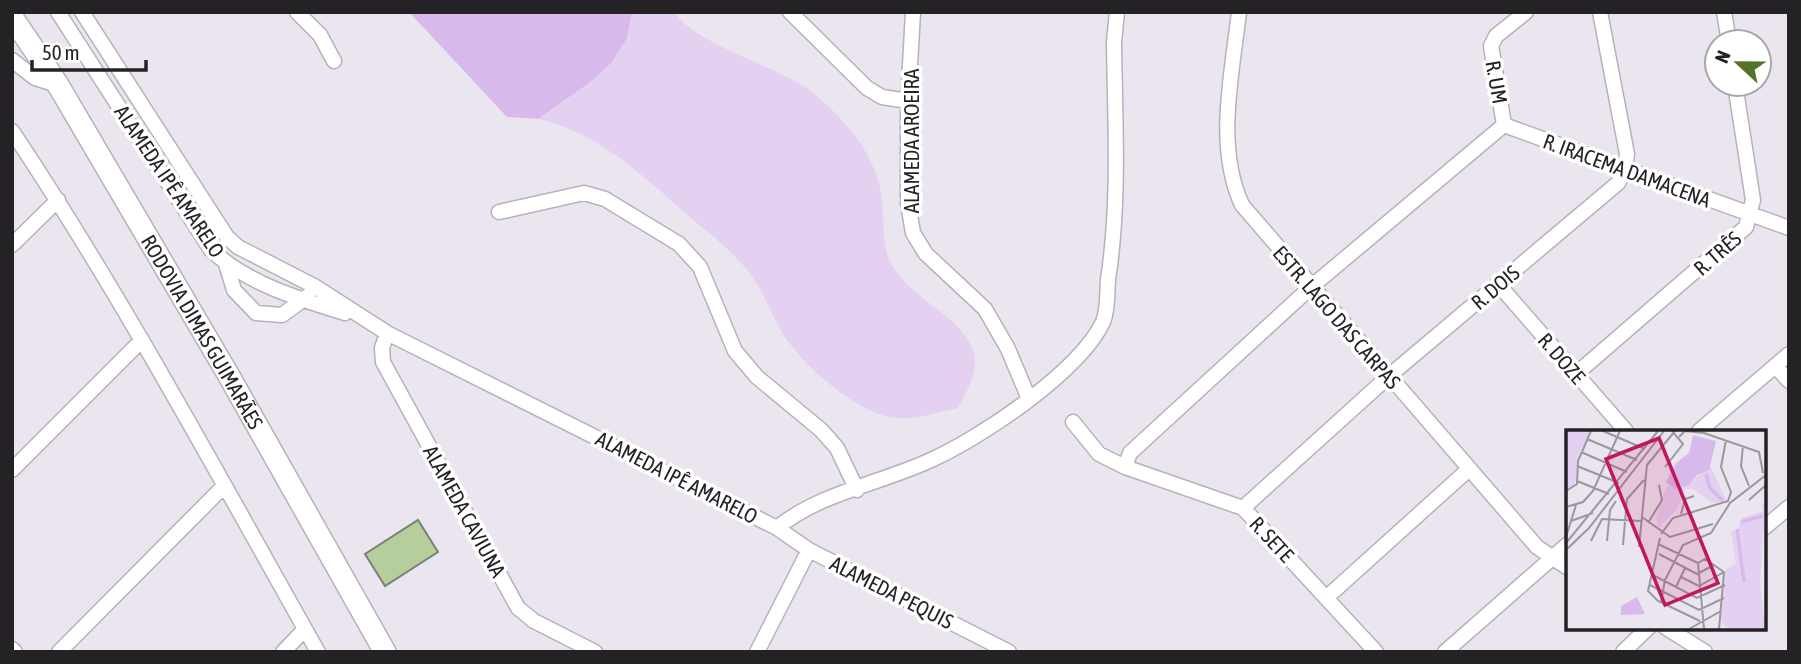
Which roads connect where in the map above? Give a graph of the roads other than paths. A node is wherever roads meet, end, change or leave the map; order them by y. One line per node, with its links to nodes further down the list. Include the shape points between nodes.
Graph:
1 (58, 12): 24 (street, ALAMEDA IPÊ AMARELO, via 211,250)
2 (82, 12): 26 (street, ALAMEDA IPÊ AMARELO, via 227,237)
3 (297, 12): 12 (street, via 320,35)
4 (790, 12): 15 (street, via 867,88 882,97)
5 (914, 12): 15 (street, ALAMEDA AROEIRA)
6 (1117, 12): 37 (street, ALAMEDA IPÊ AMARELO, via 1116,227 1104,318 1091,342)
7 (1239, 12): 27 (street, ESTR. LAGO DAS CARPAS, via 1229,99 1232,184 1249,214)
8 (1526, 12): 16 (street, R. UM, via 1496,36 1491,46)
9 (1601, 12): 18 (street)
10 (12, 16): 13 (main road, RODOVIA DIMAS GUIMARÃES)
11 (12, 60): 13 (street, via 35,78)
12 (334, 61)
13 (58, 85): 61 (main road, RODOVIA DIMAS GUIMARÃES)
14 (1737, 98): 21 (street, R. TRÊS, via 1753,200)
15 (908, 102): 37 (street, ALAMEDA AROEIRA, via 908,203 914,233 926,254 985,309)
16 (1504, 125): 18 (street, R. IRACEMA DAMACENA); 27 (street)
17 (12, 131): 19 (street)
18 (1625, 169): 21 (street, R. IRACEMA DAMACENA); 25 (street, R. DOIS, via 1618,183)
19 (58, 200): 23 (street); 31 (street)
20 (499, 212): 45 (street, via 584,193 606,199 679,244 700,267 735,351 757,377 838,448)
21 (1751, 215): 22 (street, R. IRACEMA DAMACENA); 34 (street, R. TRÊS, via 1746,227)
22 (1789, 228)
23 (12, 245)
24 (226, 264): 28 (street, ALAMEDA IPÊ AMARELO); 28 (street, via 234,290 256,313 282,316)
25 (1498, 284): 34 (street, R. DOZE); 35 (street, R. DOIS)
26 (314, 286): 28 (street); 29 (street, ALAMEDA IPÊ AMARELO)
27 (1311, 287): 35 (street, ESTR. LAGO DAS CARPAS); 41 (street, via 1130,453)
28 (305, 301): 29 (street, ALAMEDA IPÊ AMARELO)
29 (360, 318): 30 (street, ALAMEDA IPÊ AMARELO)
30 (387, 333): 49 (street, ALAMEDA IPÊ AMARELO); 62 (street, ALAMEDA CAVIUNA, via 383,362 518,608)
31 (142, 341): 43 (street); 44 (street)
32 (1789, 354): 33 (street)
33 (1775, 366): 36 (street); 40 (street)
34 (1576, 374): 39 (street, R. DOZE)
35 (1389, 376): 42 (street, ESTR. LAGO DAS CARPAS); 47 (street, R. DOIS)
36 (1789, 381)
37 (1029, 399): 45 (street, ALAMEDA IPÊ AMARELO, via 947,453)
38 (1073, 422): 41 (street, R. SETE, via 1099,454)
39 (1625, 430)
40 (1700, 430)
41 (1125, 467): 47 (street, R. SETE)
42 (1469, 469): 52 (street, ESTR. LAGO DAS CARPAS); 54 (street)
43 (12, 470)
44 (224, 486): 55 (street); 58 (street)
45 (857, 490): 49 (street, ALAMEDA IPÊ AMARELO, via 796,512)
46 (1789, 507): 48 (street)
47 (1243, 508): 54 (street, R. SETE)
48 (1766, 526)
49 (777, 528): 51 (street, ALAMEDA PEQUIS)
50 (1566, 546): 52 (street)
51 (810, 550): 63 (street); 64 (street, ALAMEDA PEQUIS)
52 (1552, 558): 53 (street, ESTR. LAGO DAS CARPAS); 66 (street)
53 (1566, 567)
54 (1326, 598): 65 (street, R. SETE)
55 (305, 629): 59 (street); 60 (street)
56 (1646, 629): 67 (street)
57 (1668, 629): 68 (street)
58 (59, 652)
59 (283, 652)
60 (318, 652)
61 (385, 652)
62 (595, 652)
63 (757, 652)
64 (1009, 652)
65 (1376, 652)
66 (1445, 652)
67 (1623, 652)
68 (1705, 652)

